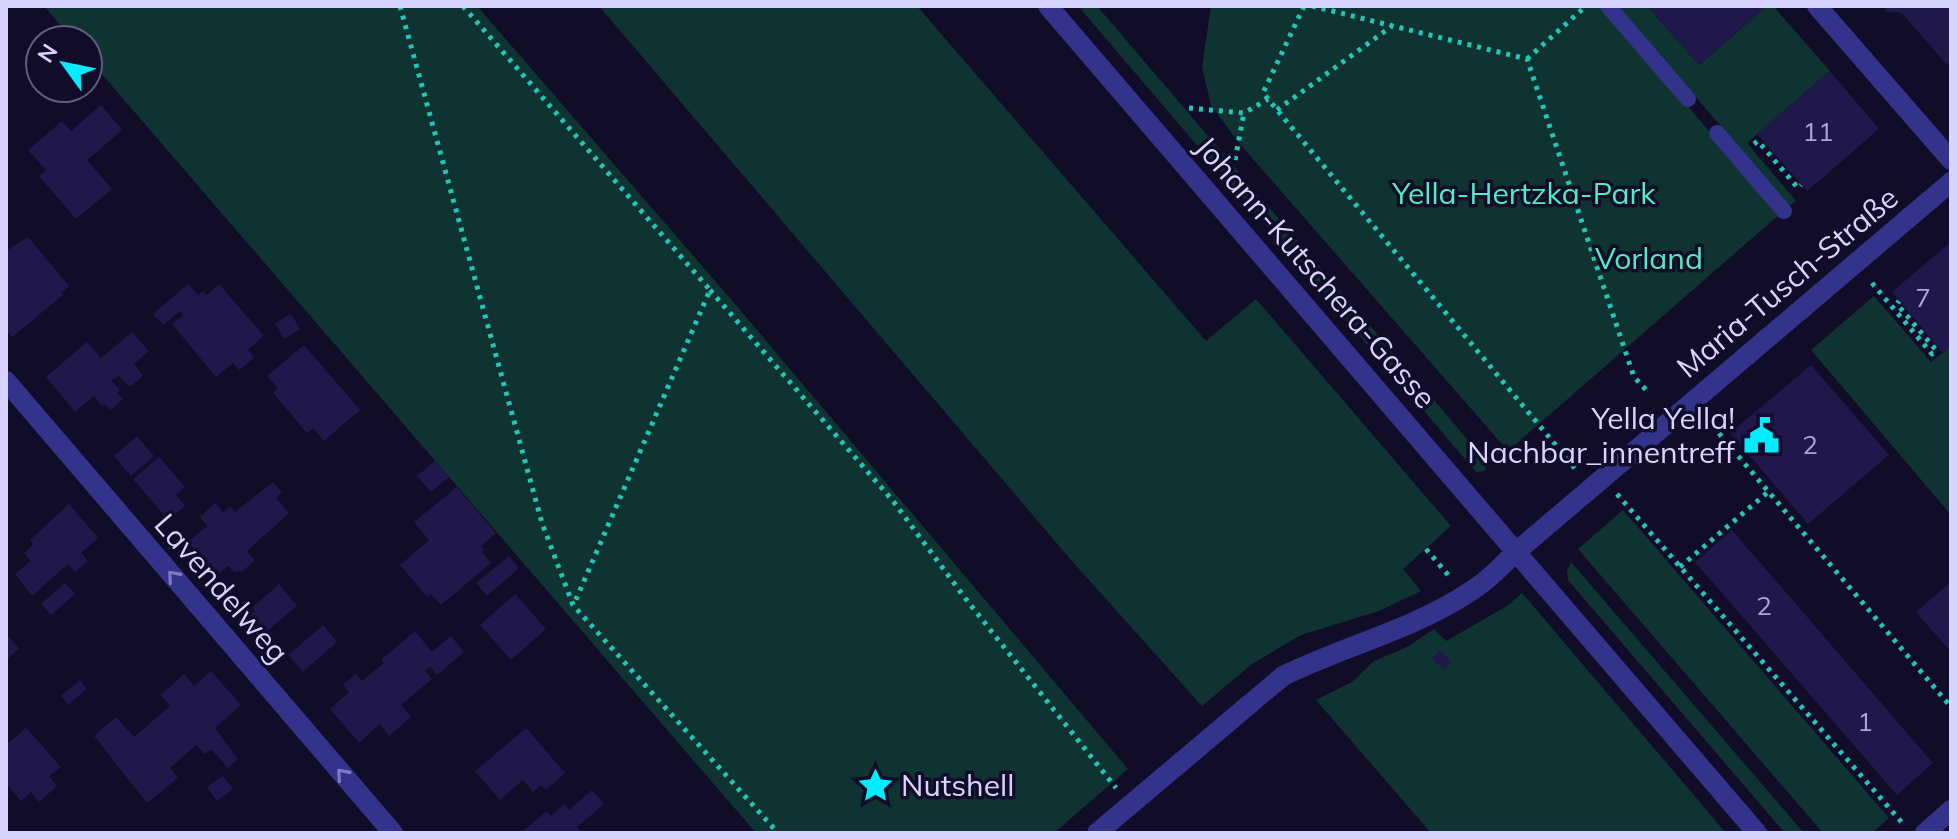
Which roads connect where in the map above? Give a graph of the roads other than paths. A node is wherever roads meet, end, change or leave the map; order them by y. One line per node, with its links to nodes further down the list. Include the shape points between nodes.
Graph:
1 (1048, 6): 10 (street, Johann-Kutschera-Gasse)
2 (1608, 6): 4 (lane)
3 (1817, 6): 6 (street)
4 (1688, 99)
5 (1717, 133): 8 (lane)
6 (1951, 160)
7 (1951, 182): 10 (street, Maria-Tusch-Straße)
8 (1784, 211)
9 (6, 381): 12 (street, Lavendelweg, one-way to 9)
10 (1516, 552): 13 (street, Maria-Tusch-Straße, via 1465,595 1283,676); 14 (street, Johann-Kutschera-Gasse)
11 (1951, 810): 15 (street)
12 (393, 833)
13 (1097, 833)
14 (1757, 833)
15 (1925, 833)

